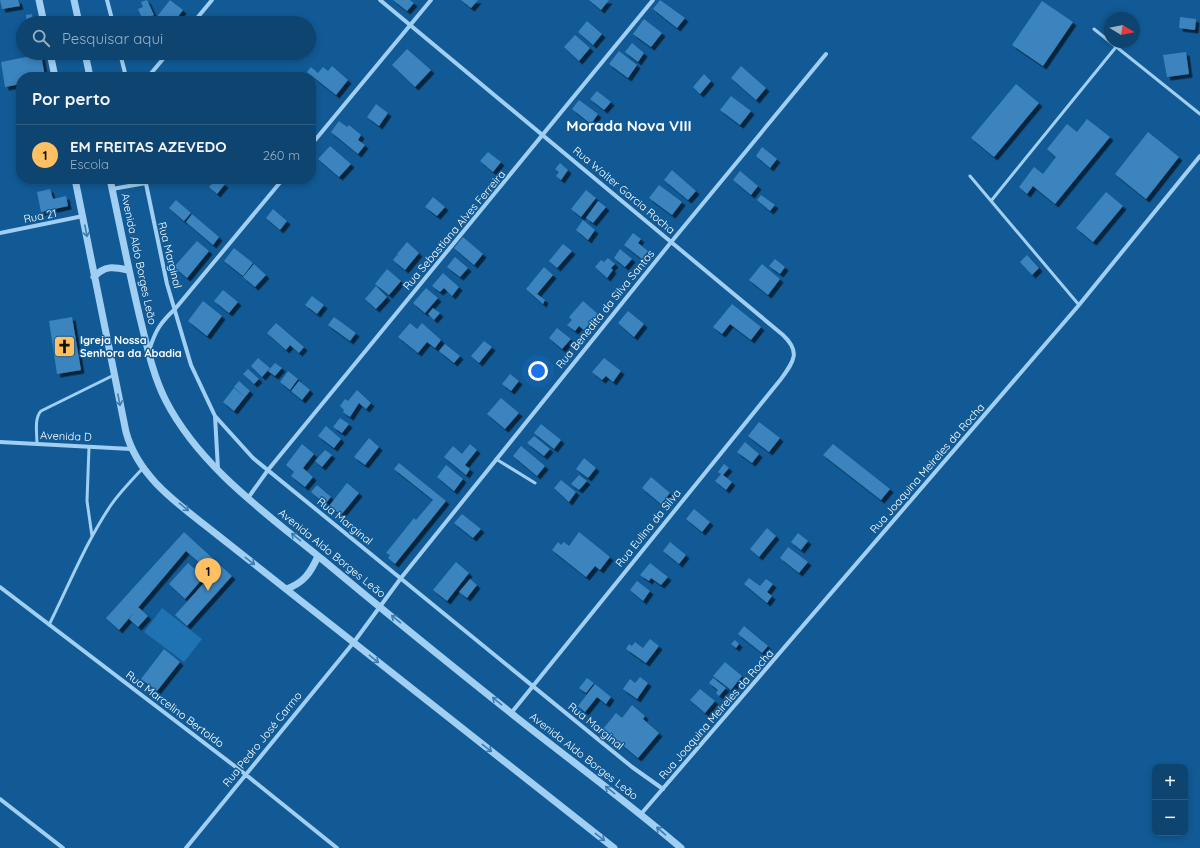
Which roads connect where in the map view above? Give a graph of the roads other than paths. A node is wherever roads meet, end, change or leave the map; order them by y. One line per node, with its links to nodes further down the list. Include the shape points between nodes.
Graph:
1 (39, 0): 8 (street)
2 (74, 0): 9 (street)
3 (107, 0): 10 (street)
4 (212, 0): 11 (street)
5 (380, 0): 12 (street, Rua Walter Garcia Rocha)
6 (431, 0): 12 (street)
7 (653, 0): 27 (street, Rua Sebastiana Alves Ferreira)
8 (42, 16)
9 (77, 16)
10 (111, 16)
11 (199, 16)
12 (411, 25): 27 (street, Rua Walter Garcia Rocha); 28 (street)
13 (1094, 29): 14 (lane)
14 (1104, 37)
15 (1115, 48): 37 (lane)
16 (1117, 48): 26 (lane)
17 (826, 54): 40 (street, Rua Benedita da Silva Santos)
18 (51, 60): 22 (street)
19 (86, 60): 23 (street)
20 (122, 60): 24 (street)
21 (162, 60): 25 (street)
22 (54, 72)
23 (89, 72)
24 (125, 72)
25 (152, 72)
26 (1200, 114)
27 (544, 135): 40 (street, Rua Walter Garcia Rocha); 56 (street, Rua Sebastiana Alves Ferreira)
28 (316, 139)
29 (1200, 156): 43 (street, Rua Joaquina Meireles da Rocha)
30 (970, 176): 37 (lane)
31 (76, 184): 38 (street)
32 (111, 184): 36 (street, Avenida Aldo Borges Leão)
33 (133, 184): 36 (street)
34 (146, 184): 44 (street, Rua Marginal, via 162,264)
35 (279, 184): 44 (street)
36 (112, 189): 41 (street, Avenida Aldo Borges Leão)
37 (991, 201): 43 (lane)
38 (83, 216): 39 (street, Rua 21); 42 (street, one-way to 42)
39 (0, 233)
40 (672, 241): 46 (street, Rua Walter Garcia Rocha, via 783,335 792,344); 53 (street, Rua Benedita da Silva Santos)
41 (128, 270): 42 (street, via 106,267); 45 (street, Avenida Aldo Borges Leão)
42 (94, 277): 47 (street)
43 (1079, 305): 72 (street, Rua Joaquina Meireles da Rocha)
44 (175, 309): 45 (street, via 156,330); 48 (street, Rua Marginal, via 191,365)
45 (149, 352): 55 (street, Avenida Aldo Borges Leão, via 158,382 179,423)
46 (794, 353): 69 (street, Rua Eulina da Silva, via 789,368 770,393)
47 (114, 375): 50 (lane, via 41,411 37,420); 52 (street, one-way to 52)
48 (215, 416): 55 (street); 56 (street, Rua Marginal, via 240,445)
49 (0, 442): 50 (street, Avenida D)
50 (37, 444): 51 (street, Avenida D)
51 (89, 446): 52 (street, Avenida D); 59 (lane, via 87,501)
52 (131, 448): 54 (street)
53 (496, 459): 57 (lane); 61 (street, Rua Benedita da Silva Santos)
54 (143, 468): 59 (lane, via 114,500); 64 (street, one-way to 64, via 172,498)
55 (218, 470): 58 (street, Avenida Aldo Borges Leão)
56 (268, 470): 58 (street, Rua Sebastiana Alves Ferreira); 61 (street, Rua Marginal)
57 (535, 483)
58 (248, 498): 60 (street, Avenida Aldo Borges Leão, one-way to 58)
59 (92, 536): 67 (lane)
60 (318, 556): 64 (street, via 304,580 297,586); 66 (street, Avenida Aldo Borges Leão)
61 (401, 578): 66 (street, Rua Benedita da Silva Santos); 69 (street, Rua Marginal)
62 (0, 582): 65 (street)
63 (0, 587): 65 (street, Rua Marcelino Bertoldo)
64 (286, 589): 68 (street)
65 (5, 591): 67 (street, Rua Marcelino Bertoldo)
66 (380, 606): 68 (street, Rua Pedro José Carmo); 70 (street, Avenida Aldo Borges Leão, one-way to 66)
67 (49, 625): 71 (street, Rua Marcelino Bertoldo)
68 (354, 642): 71 (street, Rua Pedro José Carmo); 79 (street, one-way to 79)
69 (532, 686): 70 (street, Rua Eulina da Silva); 72 (street, Rua Marginal)
70 (512, 712): 74 (street, Avenida Aldo Borges Leão, one-way to 70)
71 (245, 774): 77 (street, Rua Pedro José Carmo); 78 (street, Rua Marcelino Bertoldo)
72 (663, 789): 74 (street, Rua Joaquina Meireles da Rocha)
73 (0, 799): 76 (street)
74 (641, 814): 75 (street, Avenida Aldo Borges Leão, one-way to 74)
75 (672, 840): 80 (street); 81 (street, Avenida Aldo Borges Leão)
76 (63, 848)
77 (186, 848)
78 (337, 848)
79 (614, 848)
80 (668, 848)
81 (681, 848)

